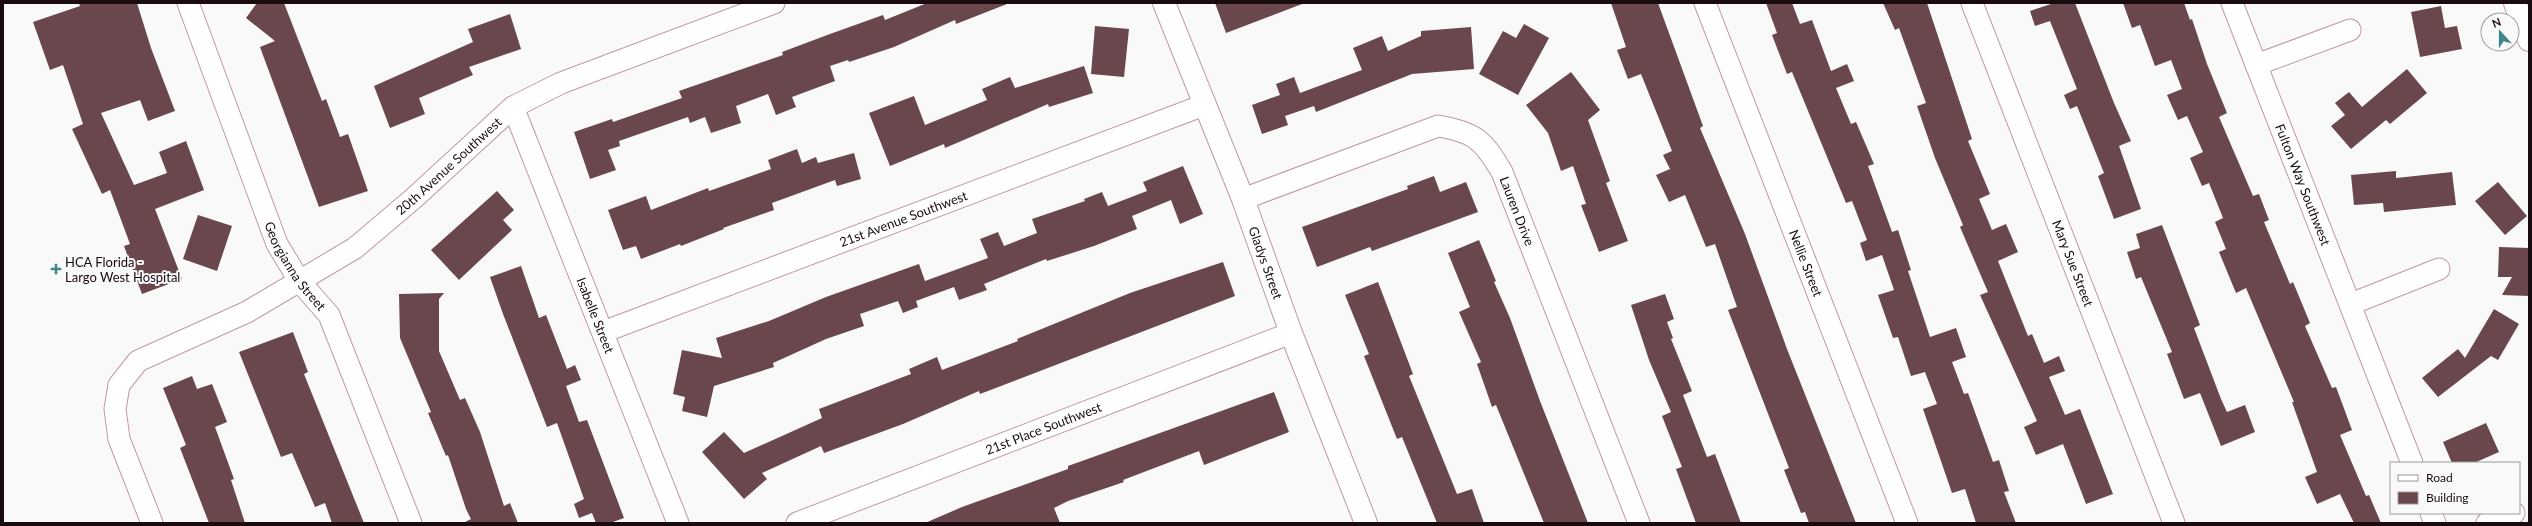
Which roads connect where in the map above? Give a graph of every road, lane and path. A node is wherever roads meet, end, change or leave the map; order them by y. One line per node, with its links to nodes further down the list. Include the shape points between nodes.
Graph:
1 (188, 3): 15 (street, Georgianna Street, via 277,244)
2 (774, 3): 12 (street, 20th Avenue Southwest, via 561,83)
3 (1164, 3): 11 (street, Gladys Street)
4 (1705, 3): 27 (street, Nellie Street)
5 (1972, 3): 28 (street, Mary Sue Street)
6 (2232, 3): 10 (street, Fulton Way Southwest)
7 (2515, 3): 9 (street)
8 (2350, 30): 10 (street)
9 (2529, 40)
10 (2256, 65): 16 (street, Fulton Way Southwest)
11 (1204, 105): 13 (street, Gladys Street); 17 (street, 21st Avenue Southwest)
12 (513, 107): 15 (street, 20th Avenue Southwest, via 355,248); 17 (street, Isabelle Street)
13 (1243, 199): 18 (street, Gladys Street); 26 (street, Lauren Drive, via 1438,126 1462,130 1486,145 1502,172)
14 (2439, 269): 16 (street)
15 (300, 282): 21 (street, 20th Avenue Southwest, via 247,312 138,361 119,385 115,409 119,439); 22 (street, Georgianna Street, via 329,315)
16 (2351, 304): 19 (street, Fulton Way Southwest)
17 (603, 332): 23 (street, Isabelle Street)
18 (1291, 333): 24 (street, 21st Place Southwest); 25 (street, Gladys Street)
19 (2412, 462)
20 (2511, 514): 29 (street)
21 (152, 523)
22 (412, 523)
23 (678, 523)
24 (797, 523)
25 (1366, 523)
26 (1639, 523)
27 (1907, 523)
28 (2174, 523)
29 (2487, 523)

